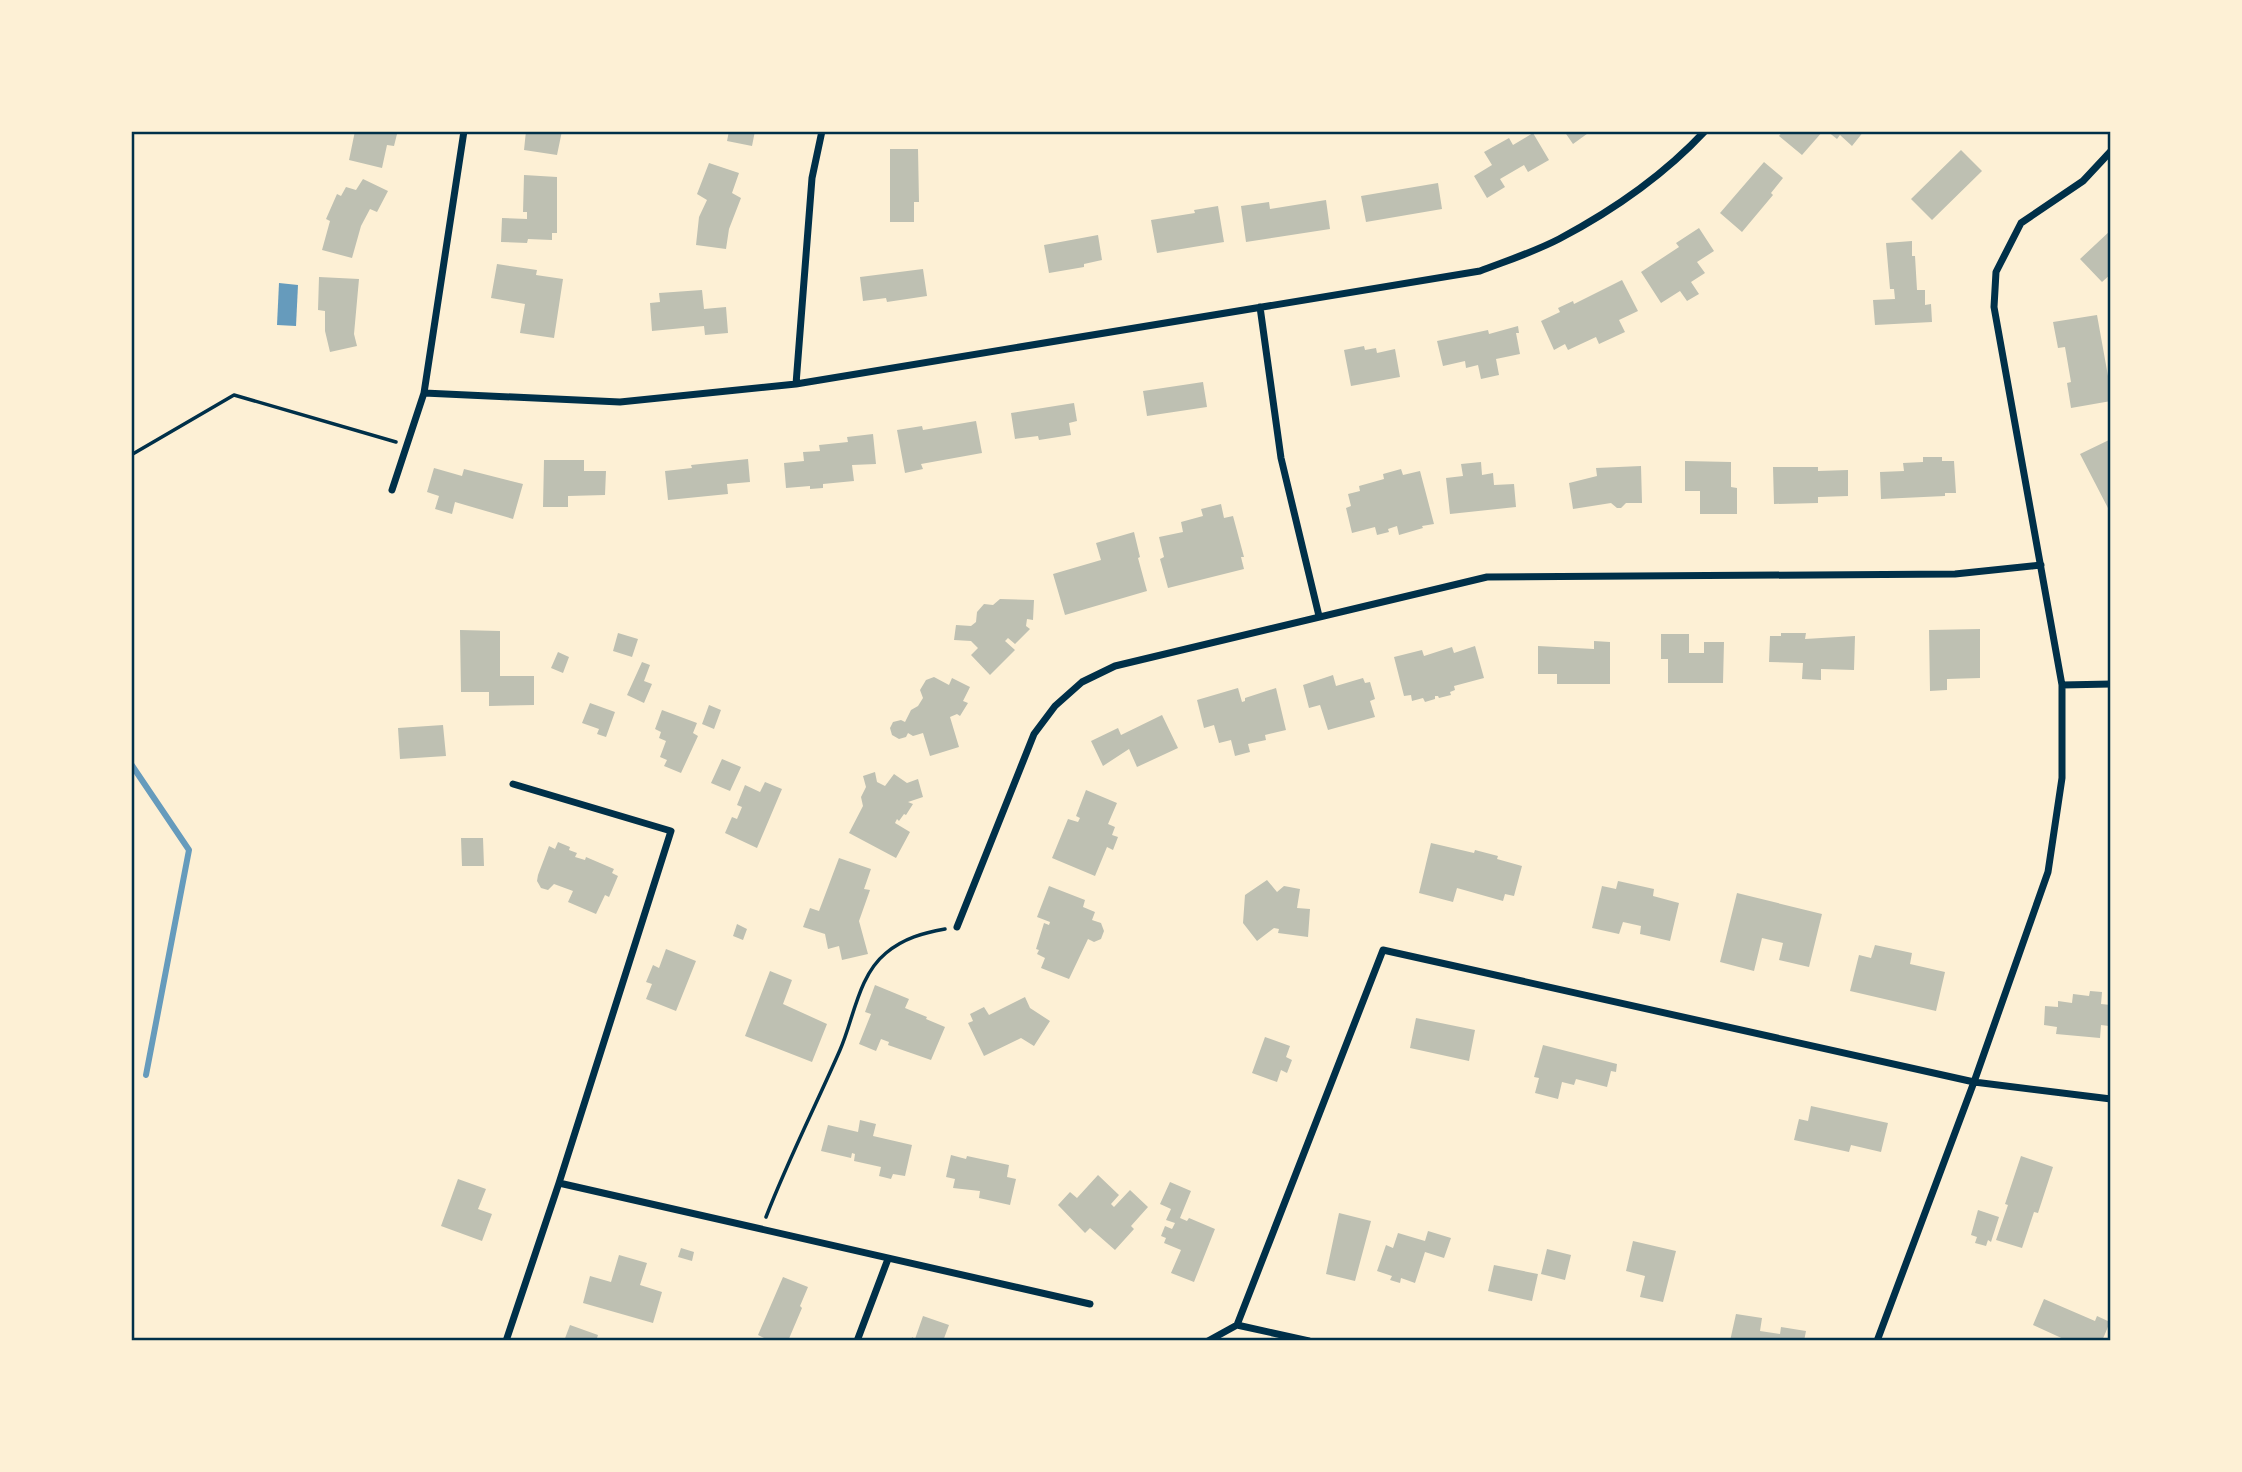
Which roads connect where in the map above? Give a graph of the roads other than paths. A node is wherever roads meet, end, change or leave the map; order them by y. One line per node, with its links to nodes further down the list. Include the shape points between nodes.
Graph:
1 (464, 131): 7 (street)
2 (822, 131): 6 (street, via 812,178)
3 (1705, 131): 5 (street, via 1622,202 1558,240 1519,256 1480,271)
4 (2111, 151): 9 (street, via 2083,181 2021,223 1996,272 1994,307)
5 (1260, 307): 6 (street); 10 (street, via 1281,458)
6 (796, 384): 7 (street, via 620,402)
7 (424, 393): 8 (street)
8 (392, 489)
9 (2041, 565): 10 (street, via 1955,574 1487,577); 12 (street)
10 (1319, 616): 14 (street, via 1132,661 1082,682 1055,706 1034,734)
11 (2111, 684): 12 (street)
12 (2062, 685): 15 (street, via 2062,778 2048,872)
13 (513, 784): 17 (street, via 671,831)
14 (957, 927)
15 (1975, 1082): 16 (street); 20 (street, via 1383,950); 25 (street)
16 (2111, 1099)
17 (559, 1183): 18 (street); 21 (street)
18 (888, 1259): 19 (street); 22 (street)
19 (1090, 1304)
20 (1237, 1325): 23 (street); 24 (street)
21 (506, 1341)
22 (857, 1341)
23 (1208, 1341)
24 (1309, 1341)
25 (1877, 1341)

